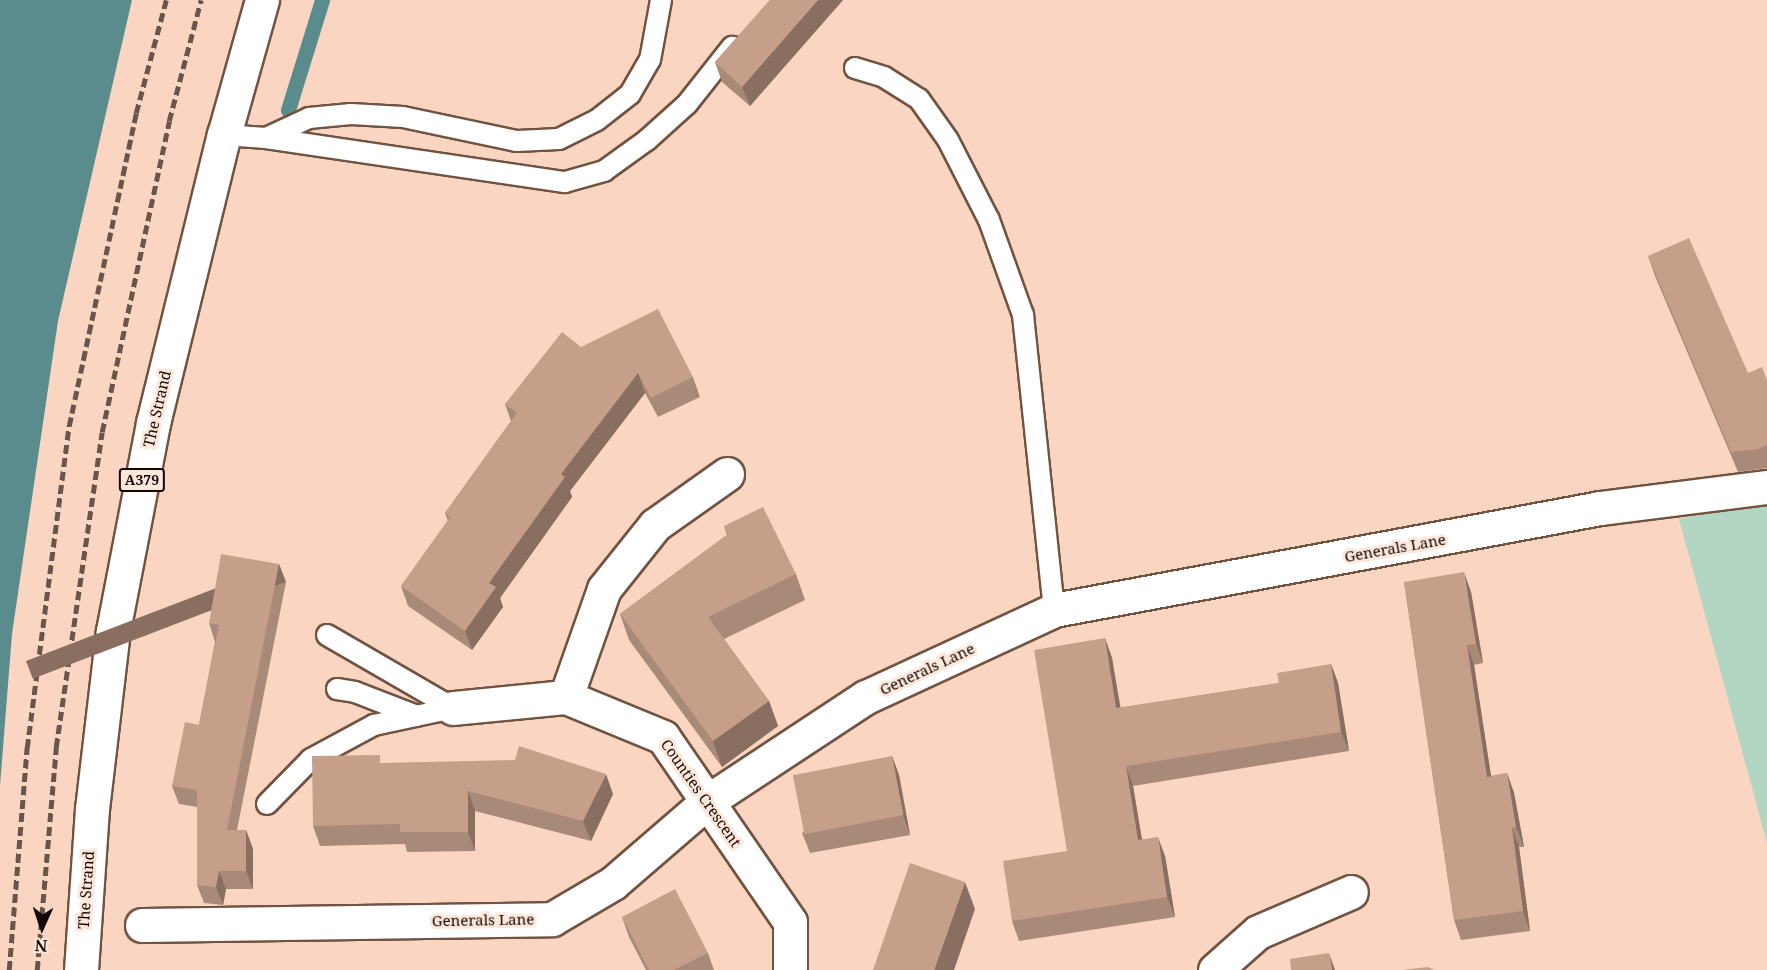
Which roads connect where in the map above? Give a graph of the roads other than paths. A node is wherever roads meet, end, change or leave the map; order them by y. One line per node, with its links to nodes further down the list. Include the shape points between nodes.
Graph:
1 (262, 0): 5 (street, The Strand / A379)
2 (661, 0): 6 (lane, via 650,60 630,94 597,120 558,139 517,141 403,117 351,114 309,118)
3 (742, 35): 6 (lane, via 687,104 647,140 604,171 565,182)
4 (855, 68): 9 (lane, via 884,77 918,99 948,140 993,230 1023,315)
5 (224, 135): 6 (lane); 19 (street, The Strand / A379, via 153,423 113,631 92,809)
6 (266, 138)
7 (727, 474): 12 (street, via 655,525 604,589)
8 (1767, 487): 9 (street, Generals Lane, via 1600,508)
9 (1054, 610): 15 (street, Generals Lane, via 866,697)
10 (327, 635): 13 (lane)
11 (337, 689): 14 (lane)
12 (566, 697): 13 (street); 15 (street, Counties Crescent, via 663,737)
13 (453, 708): 14 (lane)
14 (417, 716): 16 (lane, via 374,725 311,759)
15 (708, 801): 18 (street, Generals Lane, via 614,882 552,920); 20 (street, Counties Crescent, via 790,922)
16 (267, 804)
17 (1351, 892): 21 (street, via 1258,932)
18 (142, 925)
19 (81, 970)
20 (790, 970)
21 (1215, 970)

